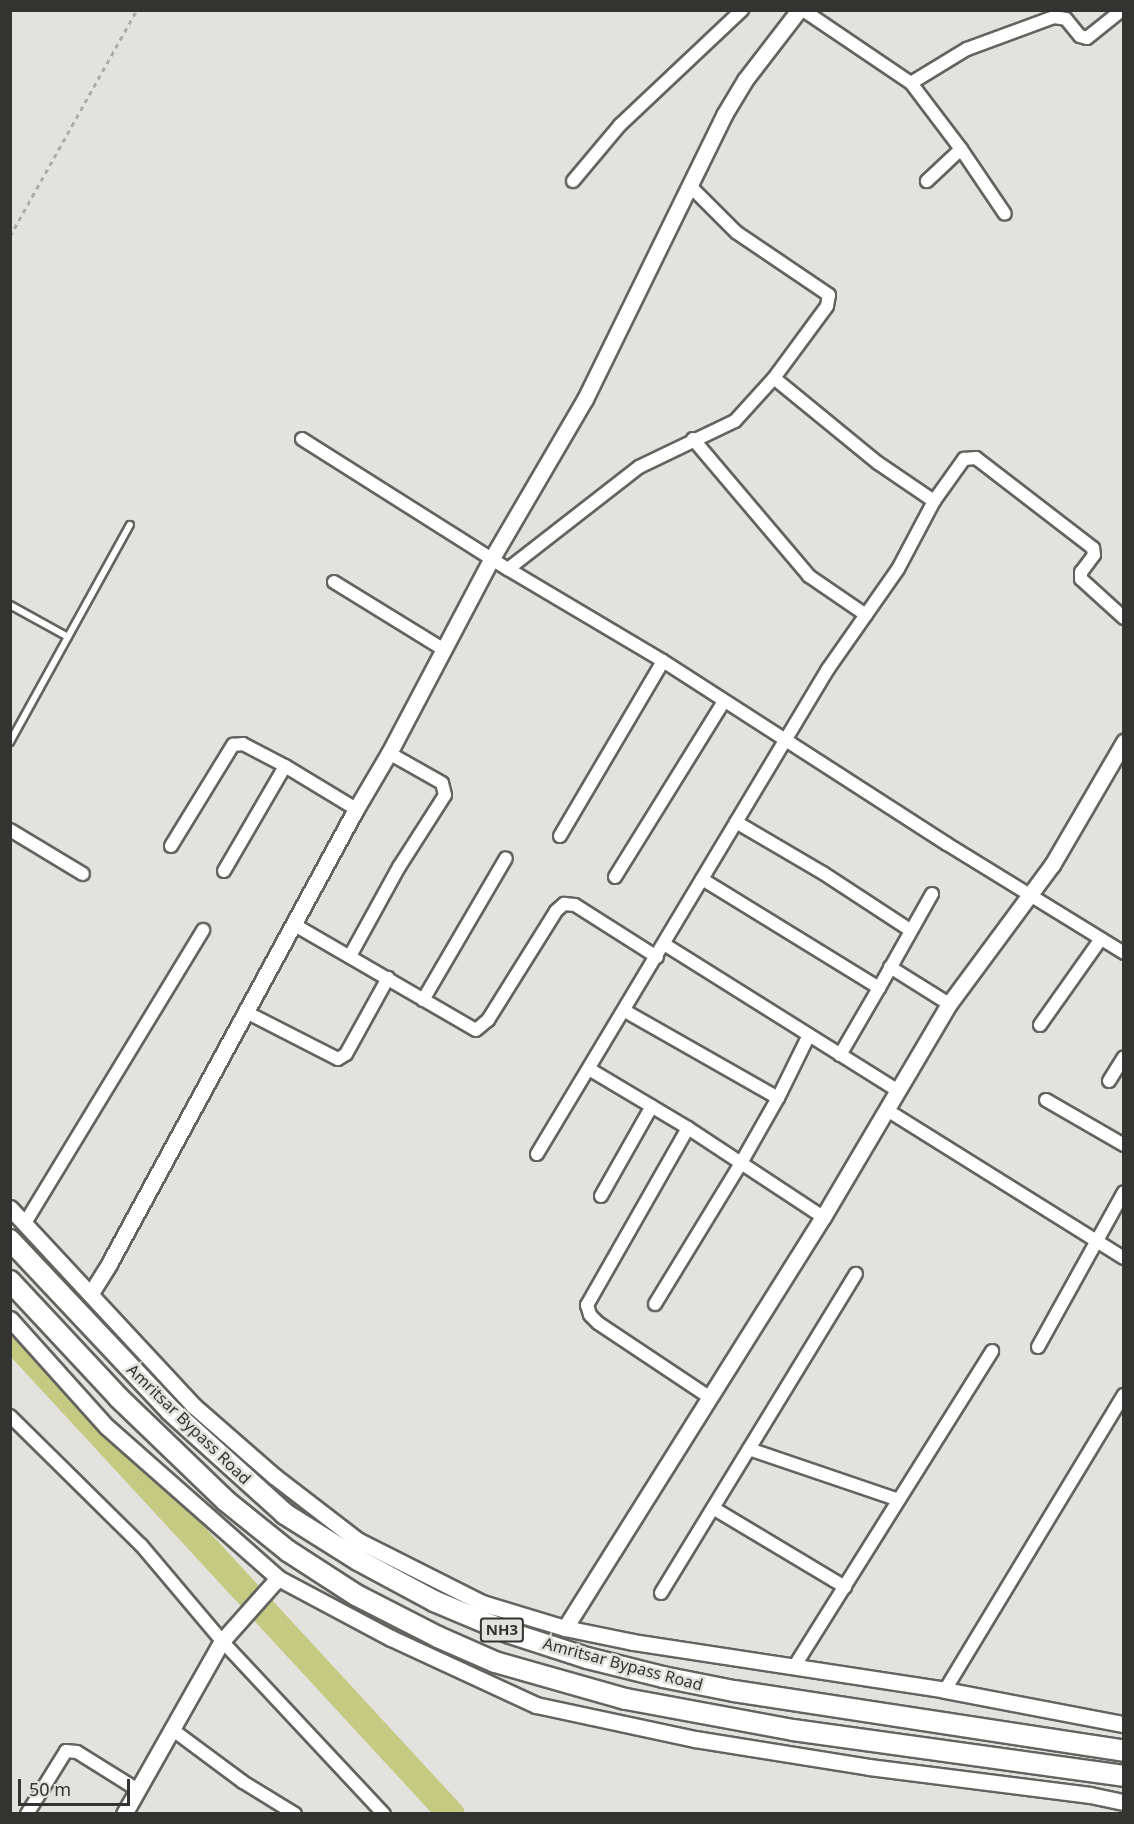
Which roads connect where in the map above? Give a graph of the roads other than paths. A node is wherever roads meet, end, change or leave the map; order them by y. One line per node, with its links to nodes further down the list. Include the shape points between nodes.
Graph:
1 (742, 10): 6 (street, via 620,124)
2 (801, 10): 4 (street); 8 (street, via 734,98)
3 (1122, 10): 4 (street, via 1087,38 1060,16 1033,24 967,49)
4 (911, 83): 5 (street)
5 (961, 149): 7 (street); 9 (street)
6 (573, 181)
7 (927, 182)
8 (690, 186): 10 (street, via 736,232 828,295 827,306); 15 (street, via 585,399)
9 (1005, 214)
10 (774, 378): 12 (street, via 735,421); 13 (street, via 878,463)
11 (302, 439): 15 (street)
12 (693, 439): 16 (street, via 639,467); 19 (street, via 809,576)
13 (934, 501): 19 (street, via 898,569); 20 (street, via 964,459 976,458 1093,548 1094,555 1081,572 1081,579)
14 (130, 525): 21 (lane)
15 (492, 558): 16 (street); 22 (street)
16 (508, 569): 23 (street)
17 (334, 582): 22 (street)
18 (10, 605): 21 (lane)
19 (866, 615): 25 (street)
20 (1124, 618)
21 (68, 638): 26 (lane)
22 (443, 649): 28 (street)
23 (663, 661): 24 (street); 33 (street)
24 (724, 701): 25 (street); 38 (street)
25 (786, 740): 31 (street); 41 (street)
26 (10, 742)
27 (1124, 742): 41 (street, via 1052,865)
28 (389, 753): 30 (street); 48 (street, via 442,783 445,795 399,867)
29 (285, 766): 30 (street); 34 (street, via 243,744 233,745); 36 (street)
30 (356, 809): 42 (street)
31 (736, 822): 39 (street); 44 (street)
32 (10, 830): 37 (street)
33 (560, 836)
34 (171, 846)
35 (506, 858): 53 (street)
36 (224, 871)
37 (83, 874)
38 (615, 877)
39 (702, 879): 46 (street); 52 (street)
40 (932, 894): 44 (street)
41 (1030, 895): 45 (street); 54 (street)
42 (292, 924): 48 (street); 56 (street)
43 (203, 930): 76 (street)
44 (910, 930): 50 (street)
45 (1101, 939): 47 (street); 57 (street)
46 (664, 944): 49 (street); 58 (street)
47 (1124, 952)
48 (350, 956): 51 (street)
49 (657, 957): 53 (street, via 569,903 556,910 481,1028 470,1028); 55 (street)
50 (890, 967): 52 (street); 54 (street)
51 (388, 978): 53 (street); 56 (street, via 346,1054 338,1059)
52 (879, 988): 59 (street)
53 (423, 1000)
54 (949, 1004): 63 (street)
55 (625, 1011): 61 (street); 64 (street)
56 (246, 1012): 82 (street)
57 (1040, 1025)
58 (808, 1037): 59 (street); 64 (street)
59 (840, 1055): 63 (street)
60 (1124, 1057): 62 (street)
61 (589, 1069): 66 (street); 70 (street)
62 (1109, 1081)
63 (898, 1091): 67 (street)
64 (778, 1098): 71 (street)
65 (1046, 1100): 69 (street)
66 (651, 1106): 68 (street); 73 (street)
67 (887, 1110): 75 (street); 78 (street)
68 (688, 1128): 71 (street); 88 (street, via 587,1305 598,1323)
69 (1124, 1145)
70 (537, 1154)
71 (741, 1163): 75 (street); 83 (street)
72 (1124, 1192): 78 (street)
73 (601, 1196)
74 (10, 1208): 76 (street)
75 (823, 1217): 88 (street)
76 (25, 1223): 82 (street)
77 (10, 1240): 102 (highway, Amritsar Bypass Road / NH3, via 170,1410 285,1514 434,1601 510,1633 663,1677)
78 (1096, 1241): 79 (street); 85 (street)
79 (1124, 1258)
80 (856, 1274): 90 (street)
81 (10, 1281): 103 (highway, Amritsar Bypass Road / NH3, via 111,1390 226,1501 288,1551 356,1595 438,1637 495,1662 637,1701 793,1730)
82 (91, 1293): 96 (street, via 194,1406 274,1476 357,1540 482,1603)
83 (655, 1304)
84 (10, 1319): 93 (street, via 107,1427)
85 (1038, 1347)
86 (992, 1351): 91 (street)
87 (1124, 1395): 99 (street)
88 (709, 1397): 96 (street)
89 (10, 1416): 97 (street, via 141,1545)
90 (749, 1449): 91 (street); 92 (street)
91 (899, 1500): 94 (street)
92 (713, 1508): 94 (street); 95 (street)
93 (275, 1582): 97 (street); 105 (street, via 536,1705 706,1741)
94 (844, 1587): 98 (street)
95 (661, 1593)
96 (565, 1628): 98 (street)
97 (222, 1641): 101 (street); 106 (street)
98 (794, 1667): 99 (street)
99 (945, 1690): 100 (street)
100 (1124, 1724)
101 (173, 1730): 104 (street); 109 (street, via 258,1793)
102 (1124, 1751)
103 (1124, 1776)
104 (138, 1790): 107 (street, via 77,1752 66,1751); 108 (street)
105 (1124, 1802)
106 (383, 1813)
107 (27, 1814)
108 (124, 1814)
109 (295, 1814)

